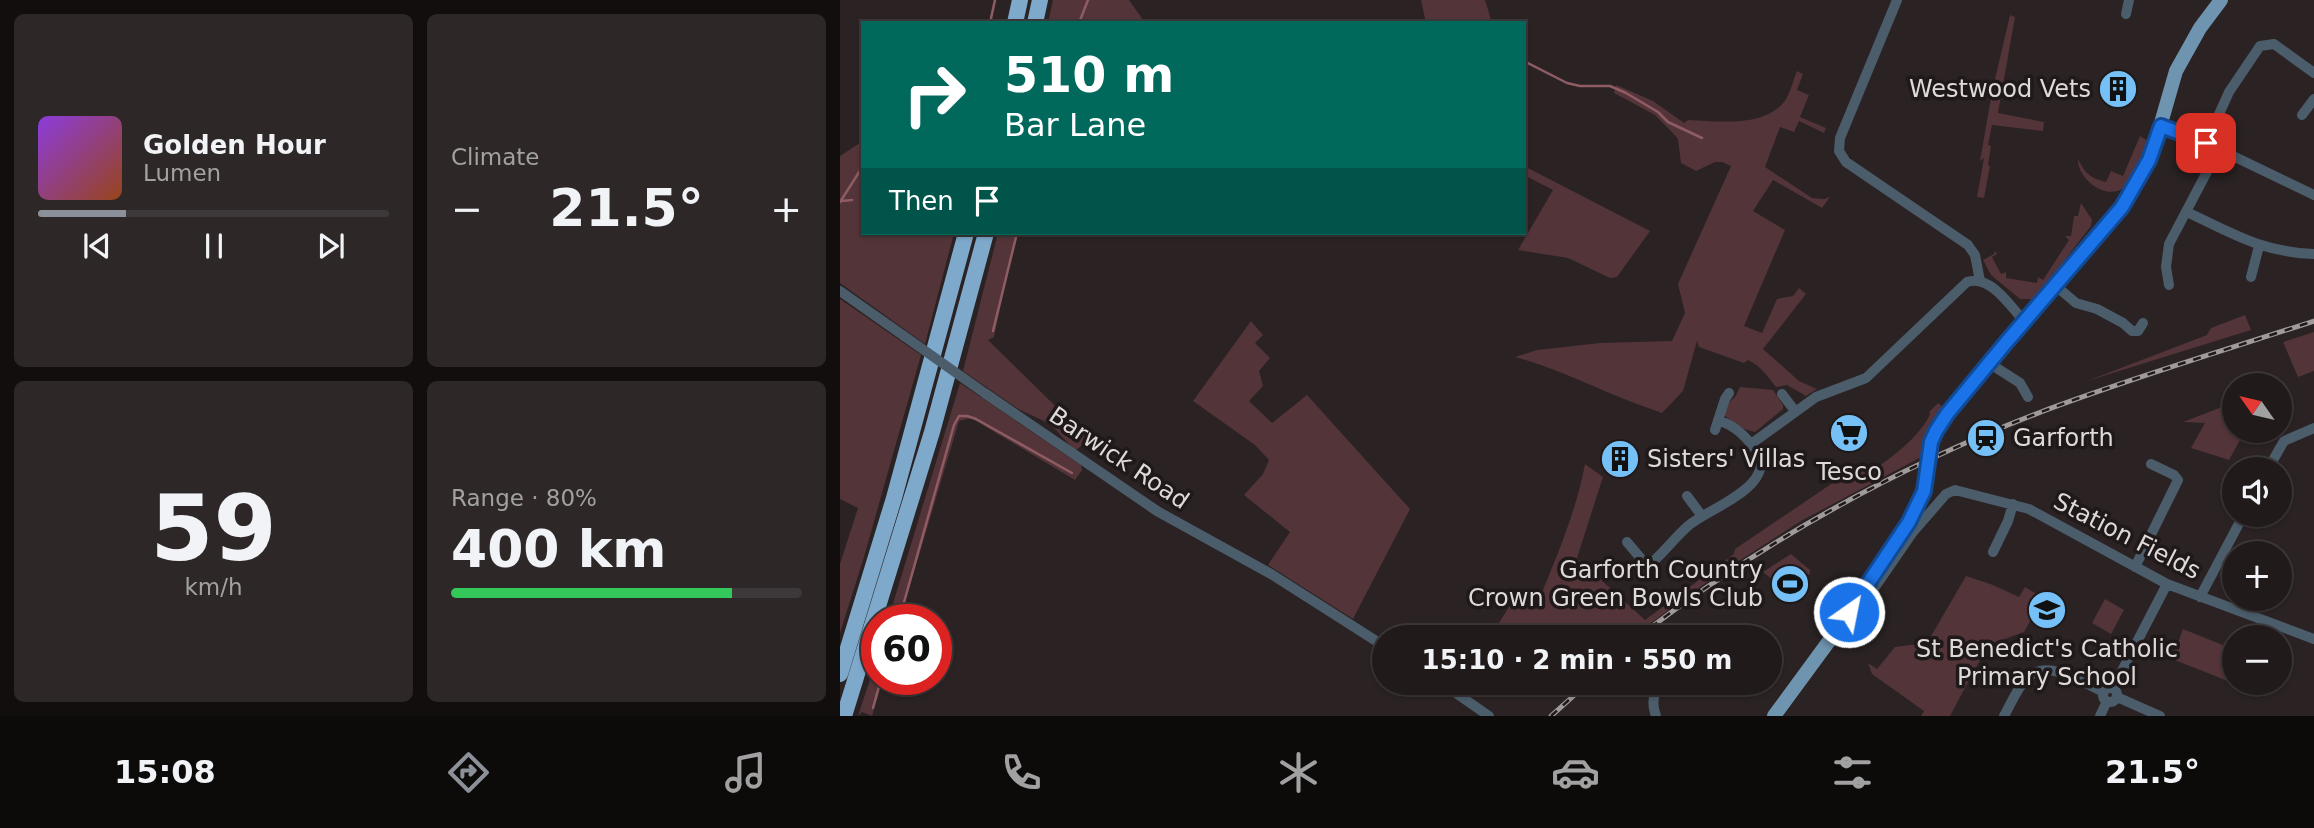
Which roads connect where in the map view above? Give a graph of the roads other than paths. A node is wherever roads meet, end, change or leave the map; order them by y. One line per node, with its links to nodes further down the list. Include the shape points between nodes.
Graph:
1 (1020, 0): 7 (highway)
2 (1040, 0): 8 (highway)
3 (1897, 0): 22 (street, via 1840,138 1839,151 1846,162 1968,245)
4 (2129, 0): 6 (street)
5 (2221, 0): 12 (main road, via 2176,71)
6 (2126, 14)
7 (1015, 21)
8 (1035, 21)
9 (2314, 73): 13 (street, via 2274,44 2260,46 2229,92)
10 (2314, 99): 11 (street)
11 (2302, 115)
12 (2161, 126): 13 (street); 24 (main road, via 2149,160 2125,203)
13 (2206, 143): 14 (street)
14 (2219, 149): 15 (street); 16 (street)
15 (2314, 195)
16 (2187, 212): 19 (street); 23 (street, via 2168,250)
17 (965, 235): 49 (highway, via 894,498)
18 (985, 235): 53 (highway, via 932,432)
19 (2259, 246): 20 (street); 21 (street)
20 (2314, 254)
21 (2252, 277)
22 (1980, 281): 26 (street, via 1989,284); 32 (street, via 1963,286 1866,378 1822,394)
23 (2169, 285)
24 (2056, 286): 26 (main road); 27 (street, via 2076,303 2097,309 2132,331 2138,331)
25 (840, 291): 47 (street, Barwick Road, bridge, via 1155,510 1271,574)
26 (2024, 321): 28 (main road)
27 (2143, 323)
28 (1989, 363): 31 (street, via 2020,383); 46 (main road, bridge, via 1947,414 1931,442 1926,485 1909,522)
29 (1729, 393): 34 (street, via 1716,425 1733,426)
30 (1782, 394): 32 (street)
31 (2027, 397)
32 (1795, 411): 34 (street)
33 (2314, 428): 35 (street, via 2284,441)
34 (1751, 444): 39 (street, via 1760,461 1754,482)
35 (2275, 457)
36 (2151, 464): 43 (street, via 2178,480)
37 (1687, 496): 39 (street)
38 (2013, 504): 42 (street); 43 (street, Station Fields); 46 (street, Station Fields, via 1952,490 1913,532 1873,590)
39 (1702, 516): 41 (street, via 1645,569)
40 (2237, 527): 45 (street)
41 (1627, 542)
42 (1993, 552)
43 (2135, 567): 44 (street, Station Fields)
44 (2168, 584): 45 (street, Station Fields); 51 (street)
45 (2200, 597): 48 (street, Station Fields)
46 (1849, 612): 52 (main road)
47 (1372, 638)
48 (2314, 639)
49 (840, 674)
50 (1459, 695): 54 (street)
51 (2110, 695): 55 (street, via 2056,671 2042,670 2026,679); 56 (street); 57 (street)
52 (1776, 715)
53 (844, 716)
54 (1489, 716)
55 (2004, 716)
56 (2100, 716)
57 (2160, 716)

